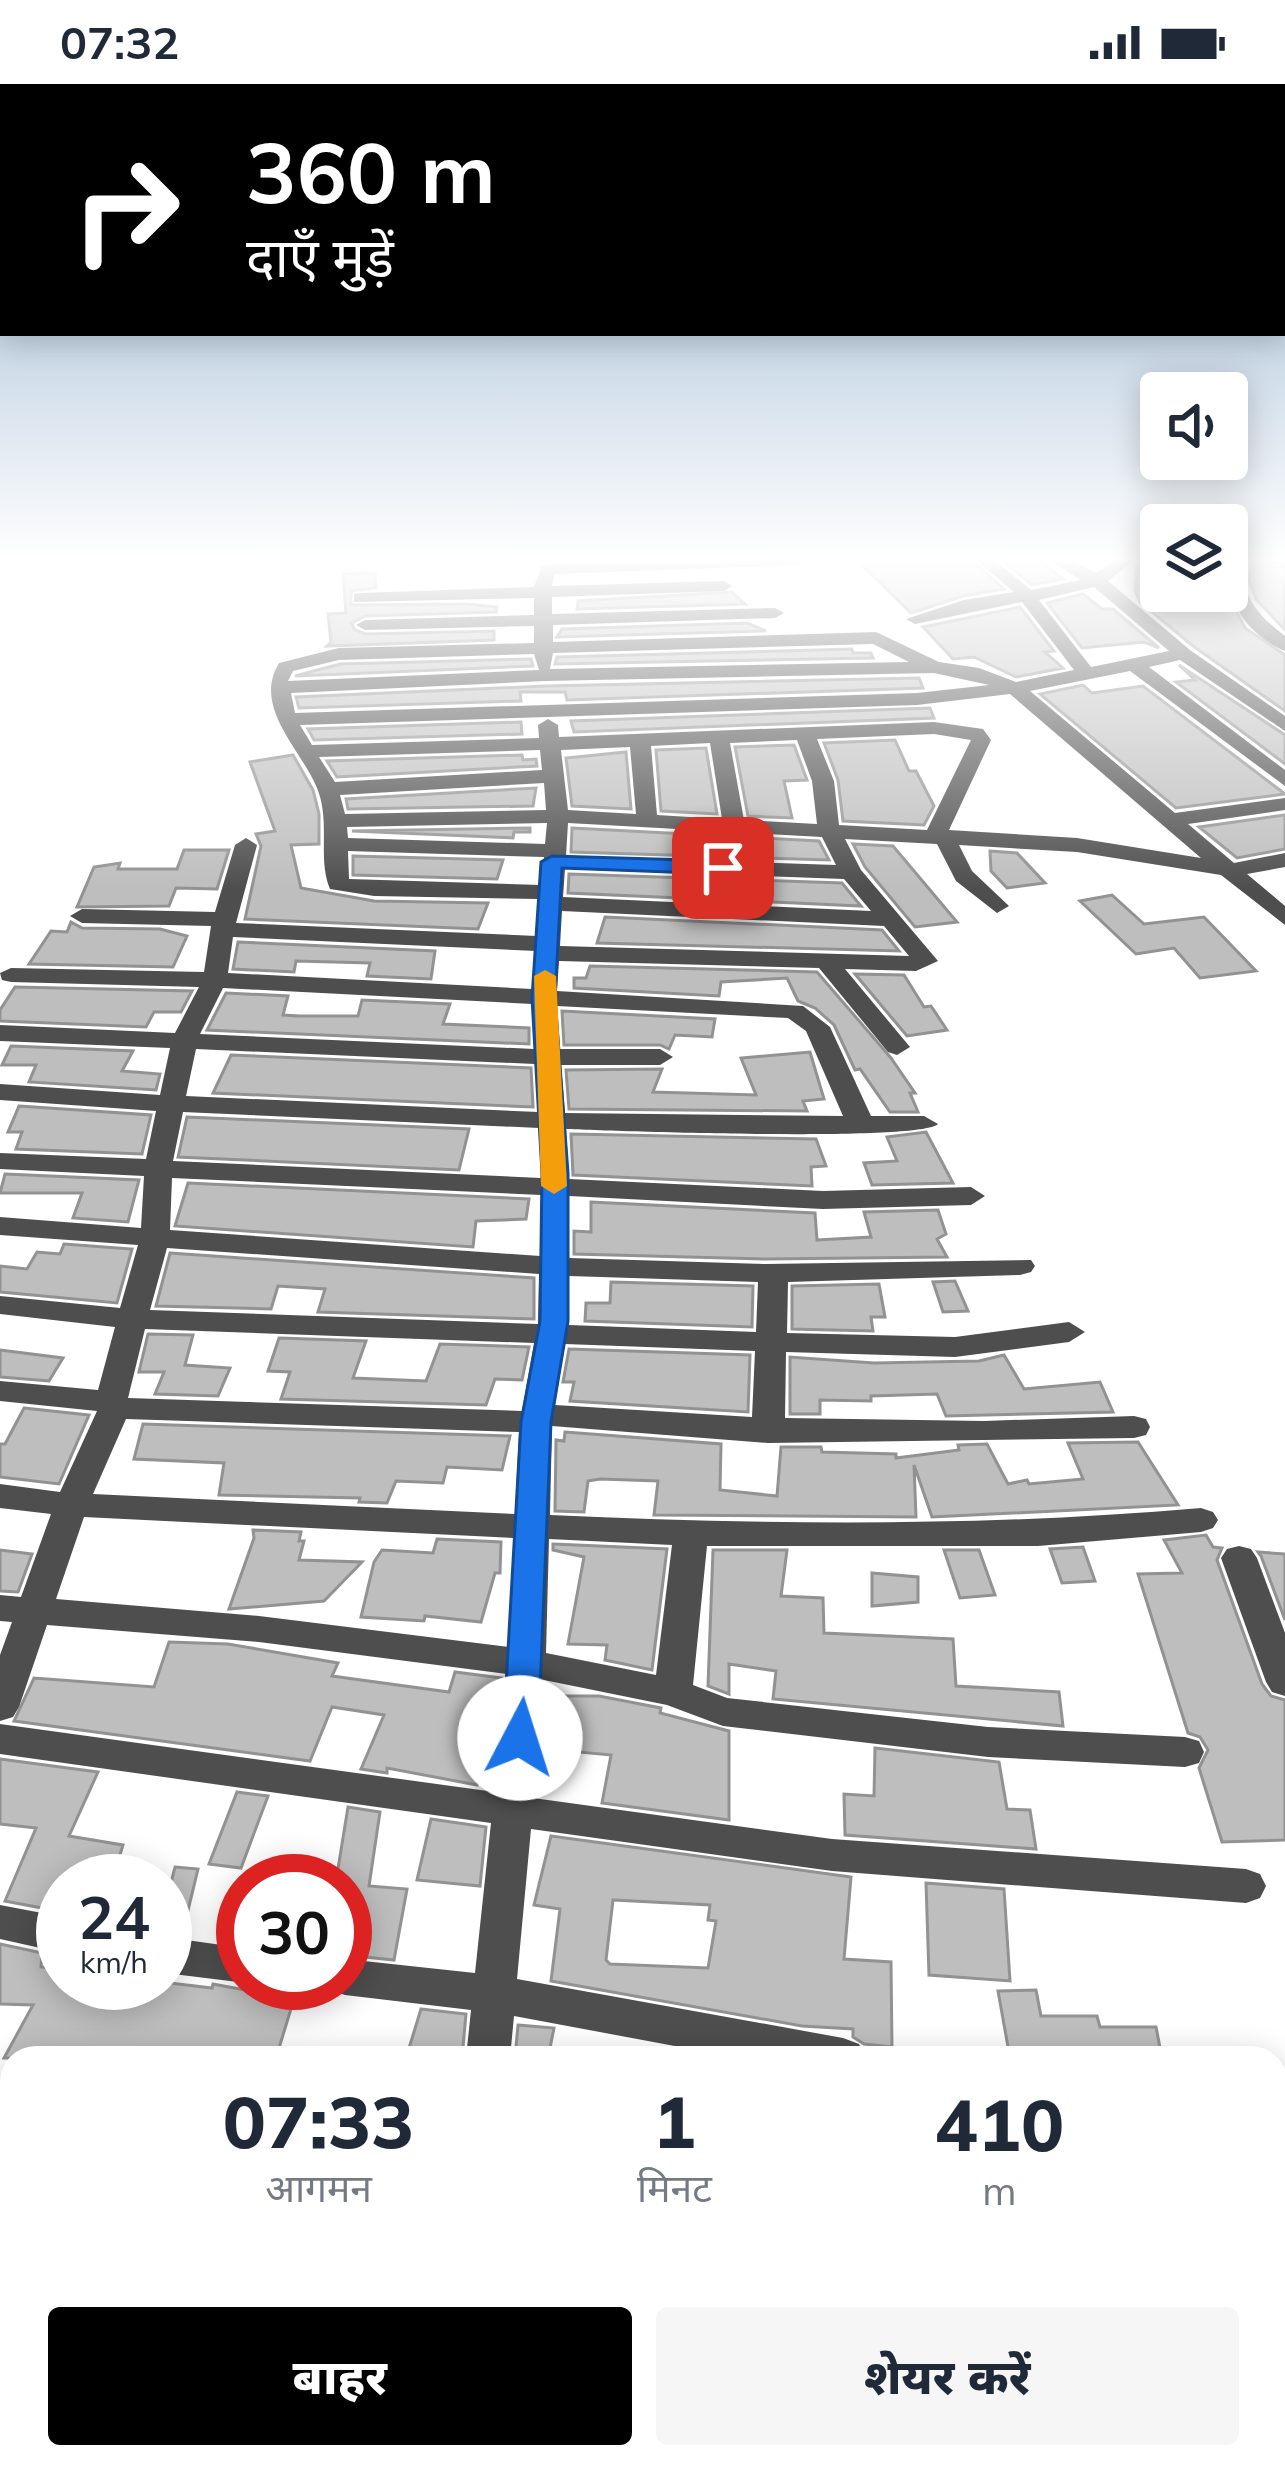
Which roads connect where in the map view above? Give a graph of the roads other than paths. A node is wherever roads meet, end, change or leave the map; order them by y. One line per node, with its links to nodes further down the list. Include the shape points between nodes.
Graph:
1 (286, 667): 11 (street)
2 (544, 667): 10 (street)
3 (924, 667): 10 (street)
4 (936, 667): 12 (street)
5 (1082, 667): 9 (street)
6 (1118, 667): 9 (street)
7 (1136, 667): 22 (street)
8 (1203, 667): 15 (street)
9 (1087, 674): 12 (street)
10 (544, 675): 11 (street); 13 (street)
11 (279, 688): 14 (street)
12 (1015, 688): 13 (street, via 917,699); 27 (street)
13 (546, 708): 14 (street); 19 (street)
14 (287, 719): 20 (street)
15 (1285, 725)
16 (805, 734): 17 (street); 29 (street, via 823,781); 31 (street, via 976,733 981,740)
17 (719, 737): 18 (street); 28 (street)
18 (640, 740): 19 (street); 26 (street)
19 (550, 743): 20 (street); 21 (street)
20 (305, 751): 23 (street)
21 (554, 776): 23 (street); 25 (street)
22 (1285, 780)
23 (328, 789): 30 (street)
24 (1285, 804): 27 (street)
25 (558, 816): 26 (street); 30 (street); 33 (street)
26 (647, 820): 28 (street)
27 (1174, 820): 35 (street)
28 (733, 823): 29 (street)
29 (828, 828): 31 (street); 36 (street)
30 (336, 833): 33 (street); 37 (street, via 338,884)
31 (941, 836): 35 (street, via 1077,845); 39 (street, via 958,870)
32 (246, 845): 43 (street)
33 (552, 857): 36 (street); 38 (street)
34 (1285, 860): 35 (street)
35 (1232, 870): 41 (street)
36 (851, 872): 42 (street)
37 (374, 890): 38 (street); 44 (street)
38 (549, 897): 42 (street); 45 (street)
39 (997, 906)
40 (82, 916): 43 (street)
41 (1285, 918)
42 (891, 919): 46 (street, via 926,961)
43 (224, 924): 44 (street); 48 (street)
44 (364, 938): 45 (street)
45 (547, 948): 46 (street); 49 (street)
46 (827, 963): 52 (street)
47 (11, 975): 48 (street)
48 (215, 980): 49 (street); 51 (street)
49 (544, 998): 53 (street); 59 (street, via 806,1015)
50 (0, 1033): 51 (street)
51 (185, 1040): 53 (street); 56 (street)
52 (897, 1047)
53 (547, 1057): 54 (street); 57 (street)
54 (660, 1057)
55 (0, 1092): 56 (street)
56 (170, 1105): 57 (street); 61 (street)
57 (551, 1118): 59 (street); 62 (street)
58 (924, 1124): 59 (street)
59 (862, 1125)
60 (0, 1161): 61 (street)
61 (158, 1168): 62 (street); 65 (street)
62 (554, 1190): 63 (street, via 823,1200); 66 (street)
63 (970, 1196)
64 (0, 1226): 65 (street)
65 (155, 1237): 66 (street); 70 (street)
66 (556, 1264): 68 (street); 72 (street)
67 (1020, 1266): 68 (street, via 876,1276)
68 (773, 1272): 73 (street)
69 (0, 1305): 70 (street)
70 (132, 1319): 72 (street); 75 (street)
71 (1069, 1332): 73 (street, via 955,1346)
72 (552, 1336): 73 (street); 76 (street)
73 (770, 1343): 78 (street)
74 (0, 1391): 75 (street)
75 (113, 1405): 76 (street); 80 (street)
76 (537, 1418): 78 (street); 82 (street)
77 (1135, 1426): 78 (street, via 975,1436)
78 (768, 1432)
79 (0, 1496): 80 (street)
80 (71, 1504): 82 (street); 85 (street)
81 (1201, 1520): 83 (street, via 1038,1534)
82 (530, 1523): 83 (street); 86 (street)
83 (691, 1534): 88 (street)
84 (1239, 1558): 87 (street)
85 (18, 1610): 86 (street, via 259,1629); 89 (street)
86 (527, 1664): 88 (street); 92 (street)
87 (1285, 1682)
88 (673, 1692): 91 (street, via 723,1712 988,1742)
89 (0, 1707)
90 (0, 1739): 92 (street)
91 (1185, 1752)
92 (514, 1812): 93 (street, via 832,1855); 97 (street)
93 (1246, 1886)
94 (0, 1922): 95 (street)
95 (36, 1929)
96 (372, 1980): 97 (street)
97 (496, 1994): 98 (street); 99 (street)
98 (490, 2046)
99 (777, 2046)

